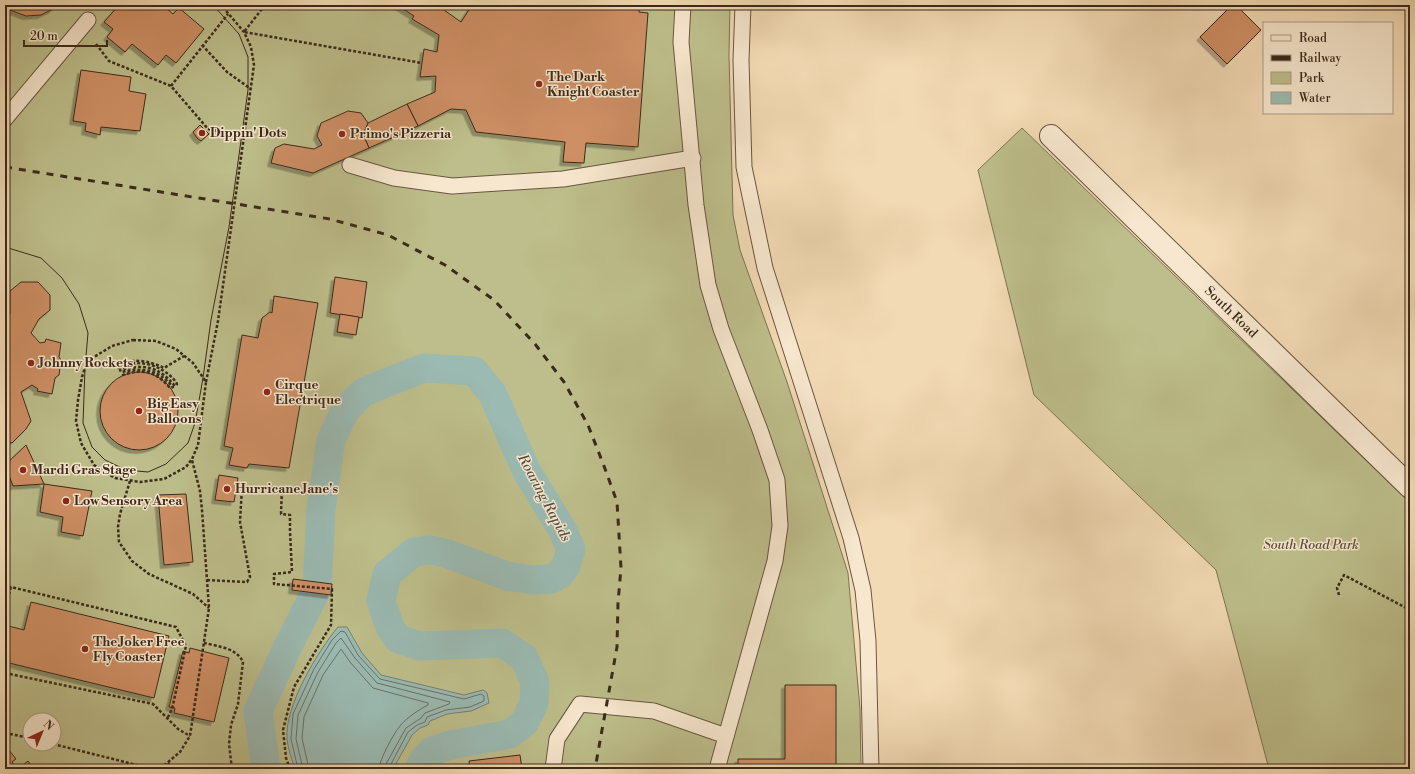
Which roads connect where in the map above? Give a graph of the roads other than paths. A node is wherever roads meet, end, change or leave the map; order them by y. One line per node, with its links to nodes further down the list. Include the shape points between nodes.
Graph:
1 (683, 5): 6 (lane, via 682,42)
2 (743, 5): 12 (lane, via 741,60 744,167 765,268 851,538 863,590 868,641)
3 (88, 20): 4 (lane)
4 (5, 119)
5 (1051, 136): 8 (street, South Road)
6 (692, 158): 7 (lane, via 563,179 452,186 394,178); 9 (lane, via 708,285 721,330 777,480 780,526 775,561)
7 (350, 165)
8 (1410, 487)
9 (726, 736): 10 (lane, via 654,711 580,704 557,739); 11 (lane)
10 (553, 769)
11 (717, 769)
12 (871, 769)

